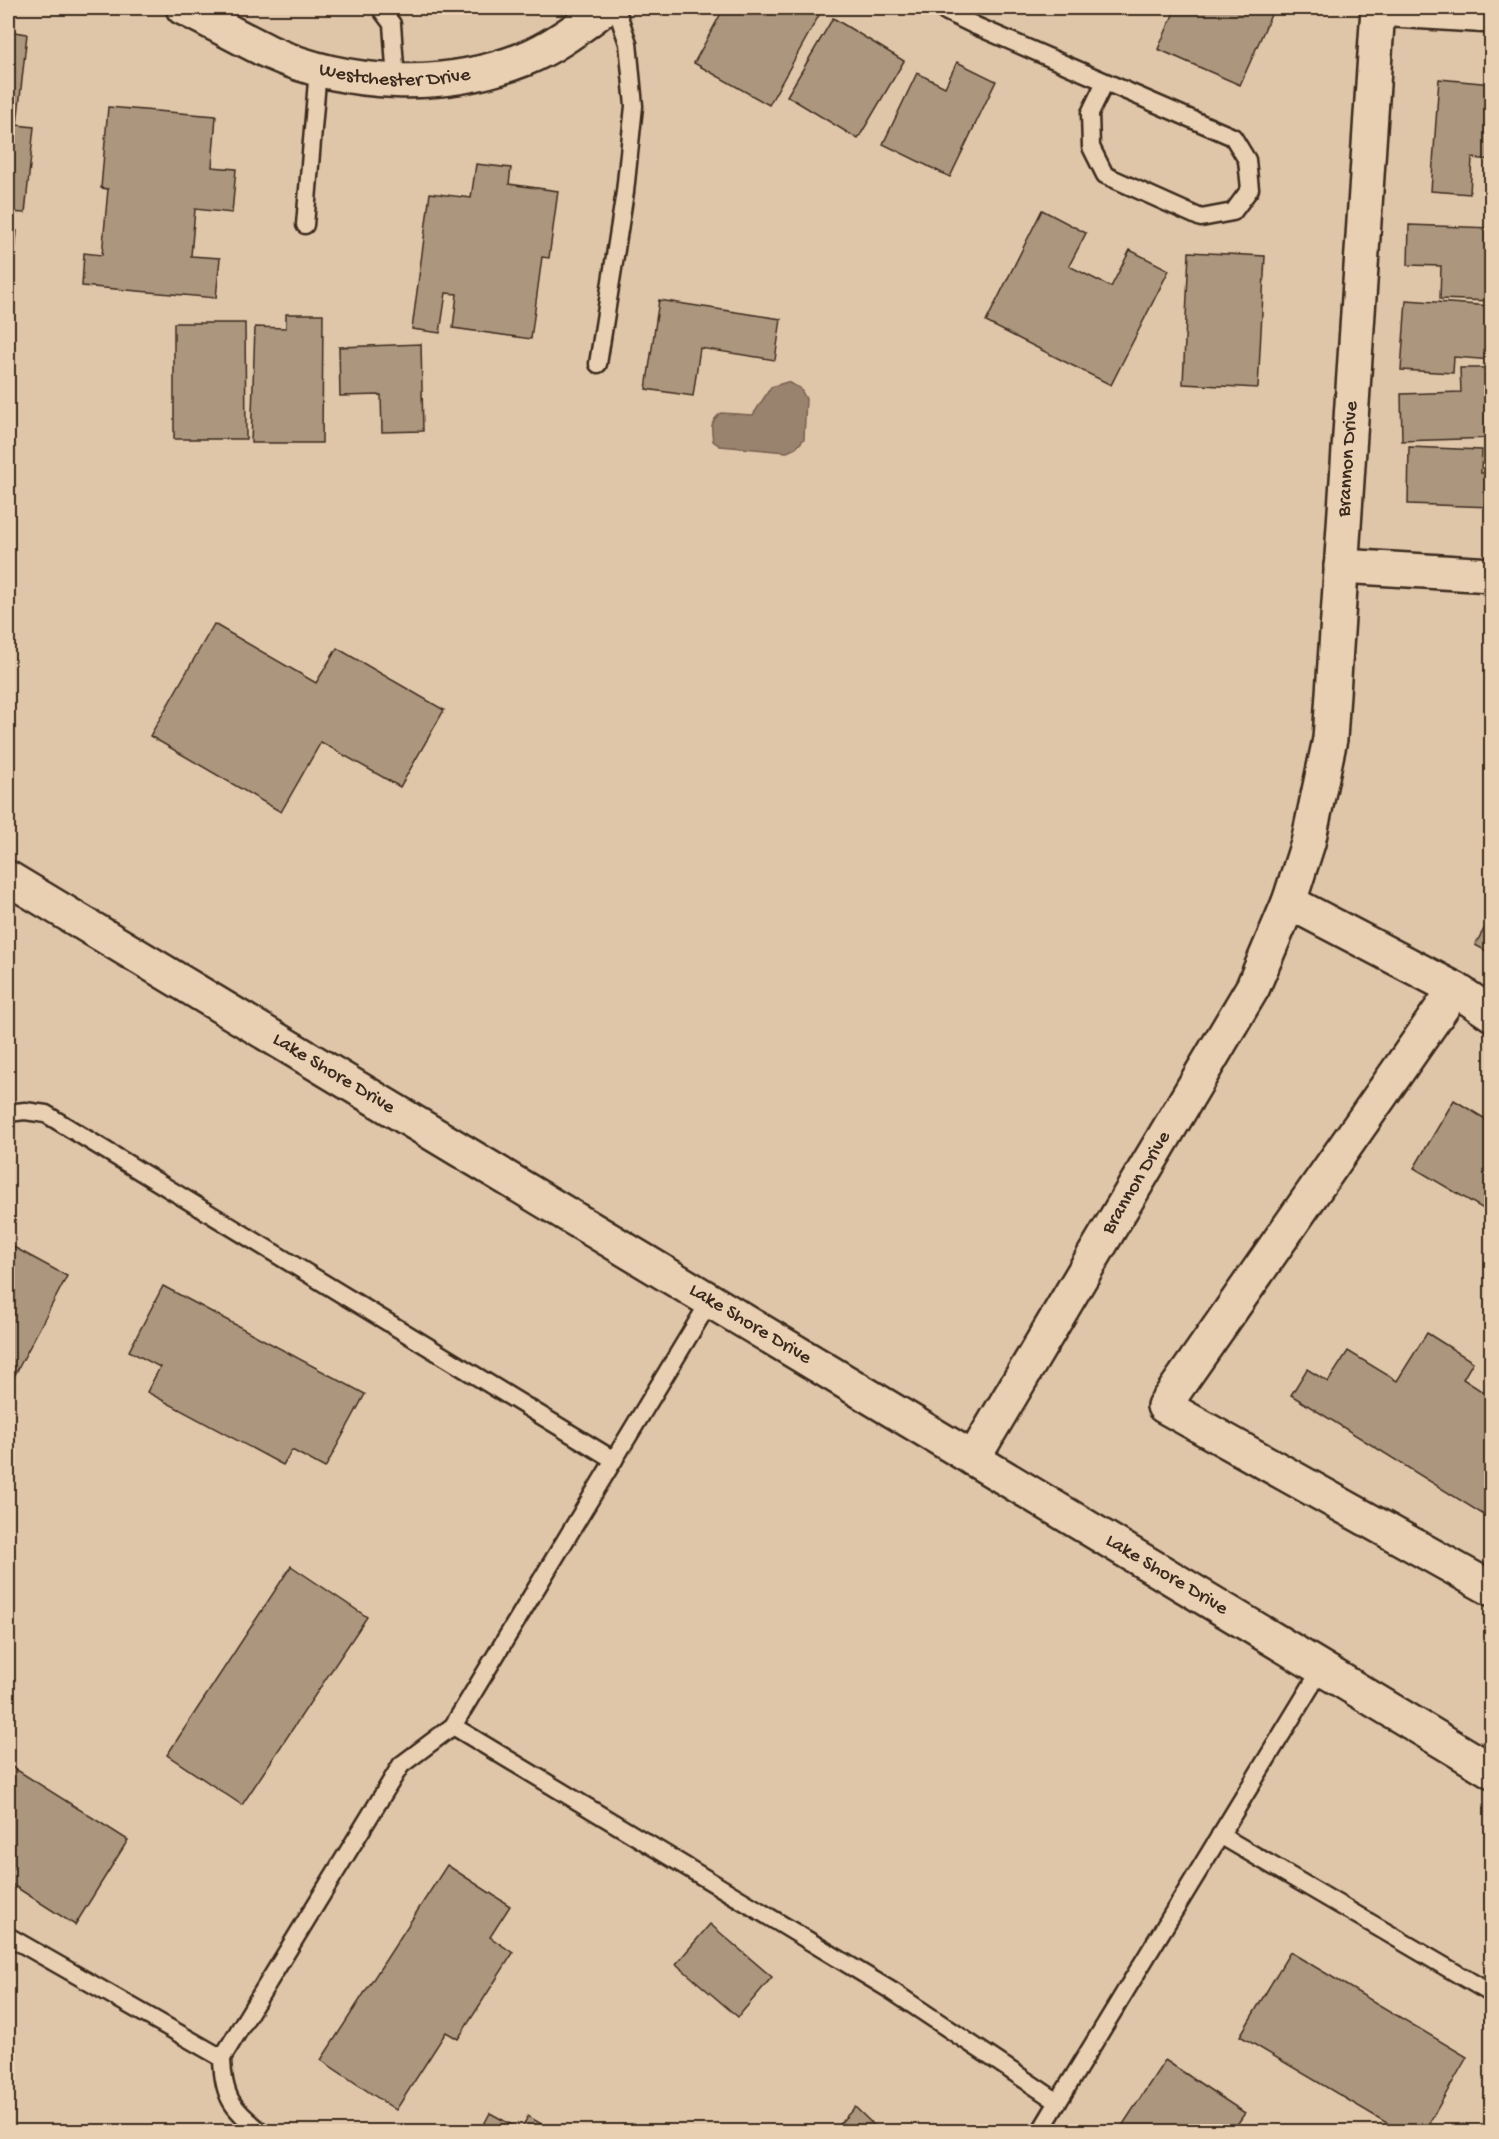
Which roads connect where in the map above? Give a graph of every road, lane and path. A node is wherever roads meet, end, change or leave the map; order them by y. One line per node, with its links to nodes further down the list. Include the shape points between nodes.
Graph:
1 (380, 8): 9 (lane, via 392,24)
2 (604, 8): 9 (street, Westchester Drive, via 570,35 525,59 482,72 429,81)
3 (616, 8): 12 (lane, via 628,43 634,106)
4 (939, 8): 10 (lane)
5 (1378, 8): 7 (street, Brannon Drive); 13 (street, Brannon Drive)
6 (194, 10): 8 (street, Westchester Drive, via 270,52)
7 (1491, 16)
8 (318, 69): 9 (street, Westchester Drive); 11 (lane)
9 (396, 81)
10 (1105, 82): 10 (lane, via 1233,136 1247,160 1250,189 1233,212 1201,218 1105,175 1091,147 1089,113)
11 (305, 225)
12 (598, 364)
13 (1341, 566): 14 (street); 16 (street, Brannon Drive, via 1330,739 1308,843)
14 (1491, 575)
15 (8, 878): 20 (street, Lake Shore Drive)
16 (1289, 902): 17 (street); 21 (street, Brannon Drive, via 1253,987)
17 (1455, 989): 18 (street); 23 (street, via 1164,1406)
18 (1491, 1014)
19 (8, 1113): 22 (lane, via 46,1114)
20 (710, 1300): 21 (street, Lake Shore Drive); 22 (lane)
21 (974, 1459): 24 (street, Lake Shore Drive)
22 (614, 1460): 25 (lane)
23 (1491, 1589)
24 (1322, 1668): 26 (street, Lake Shore Drive); 27 (lane)
25 (453, 1726): 30 (lane, via 401,1765); 31 (lane, via 892,1991)
26 (1491, 1771)
27 (1220, 1835): 29 (lane); 31 (lane)
28 (8, 1936): 30 (lane)
29 (1491, 1994)
30 (222, 2058): 32 (lane, via 223,2084 235,2108)
31 (1058, 2102): 33 (lane)
32 (262, 2132)
33 (1040, 2132)

